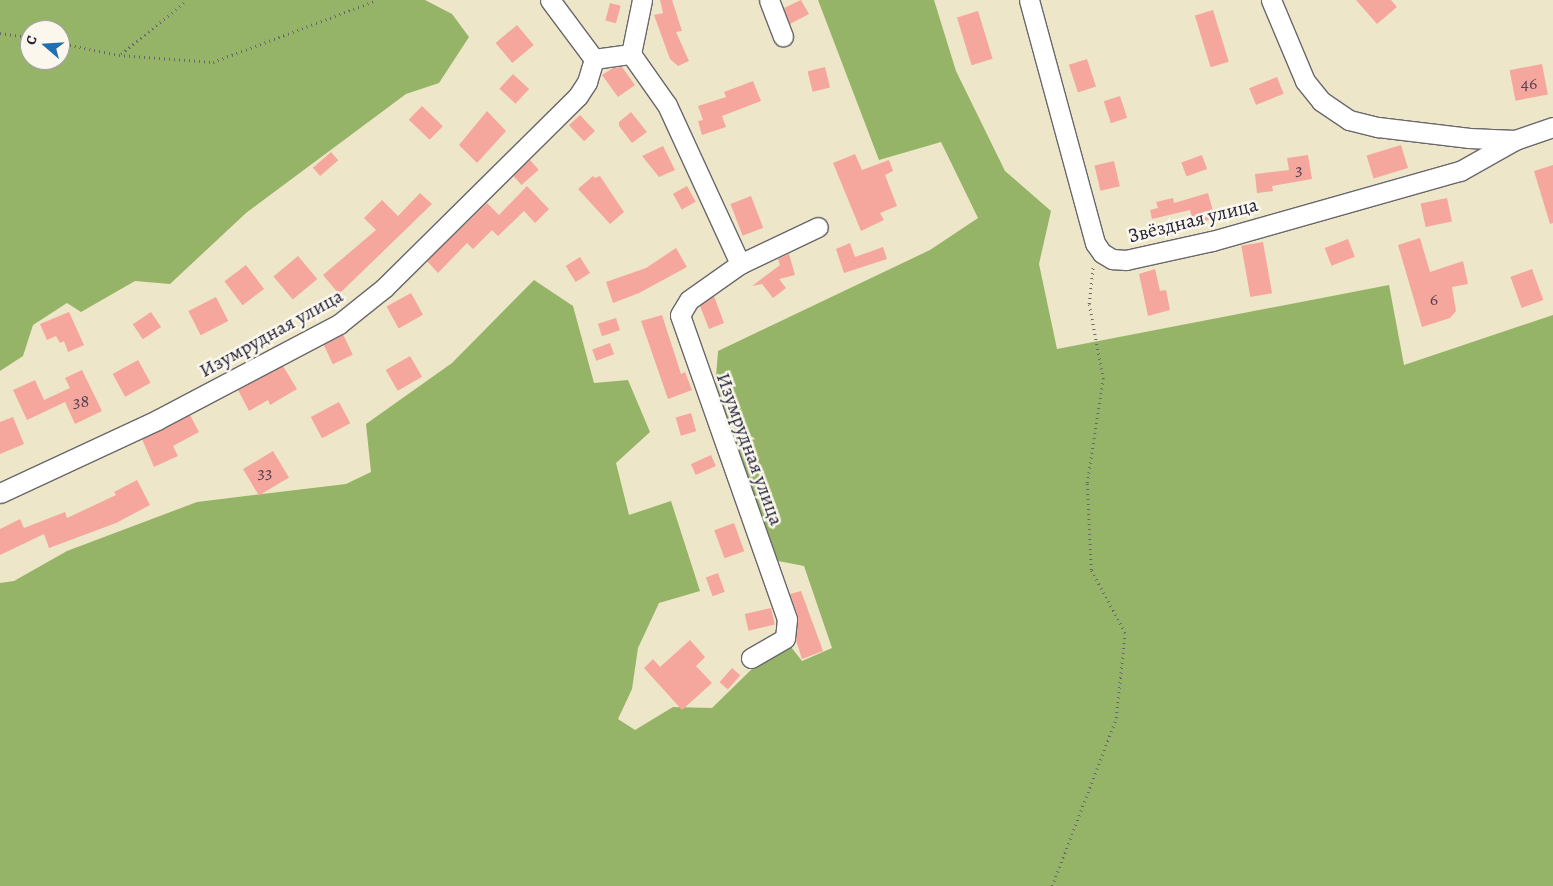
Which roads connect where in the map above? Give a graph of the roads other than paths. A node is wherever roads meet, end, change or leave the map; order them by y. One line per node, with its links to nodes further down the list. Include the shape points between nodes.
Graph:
1 (550, 0): 8 (street)
2 (642, 0): 7 (street)
3 (769, 0): 6 (street)
4 (1029, 0): 10 (street, Звёздная улица, via 1096,243 1102,253 1112,259 1126,260 1212,241 1460,171)
5 (1272, 0): 10 (street, via 1305,81 1321,101 1349,120 1432,135)
6 (783, 36)
7 (631, 54): 8 (street); 12 (street, via 667,105)
8 (594, 59): 13 (street, Изумрудная улица, via 587,82 578,96 364,306 339,324 158,420)
9 (1553, 127): 10 (street)
10 (1515, 140)
11 (818, 228): 12 (street, Изумрудная улица)
12 (740, 264): 14 (street, Изумрудная улица, via 688,300 680,315 787,619 784,638)
13 (0, 493)
14 (751, 658)

